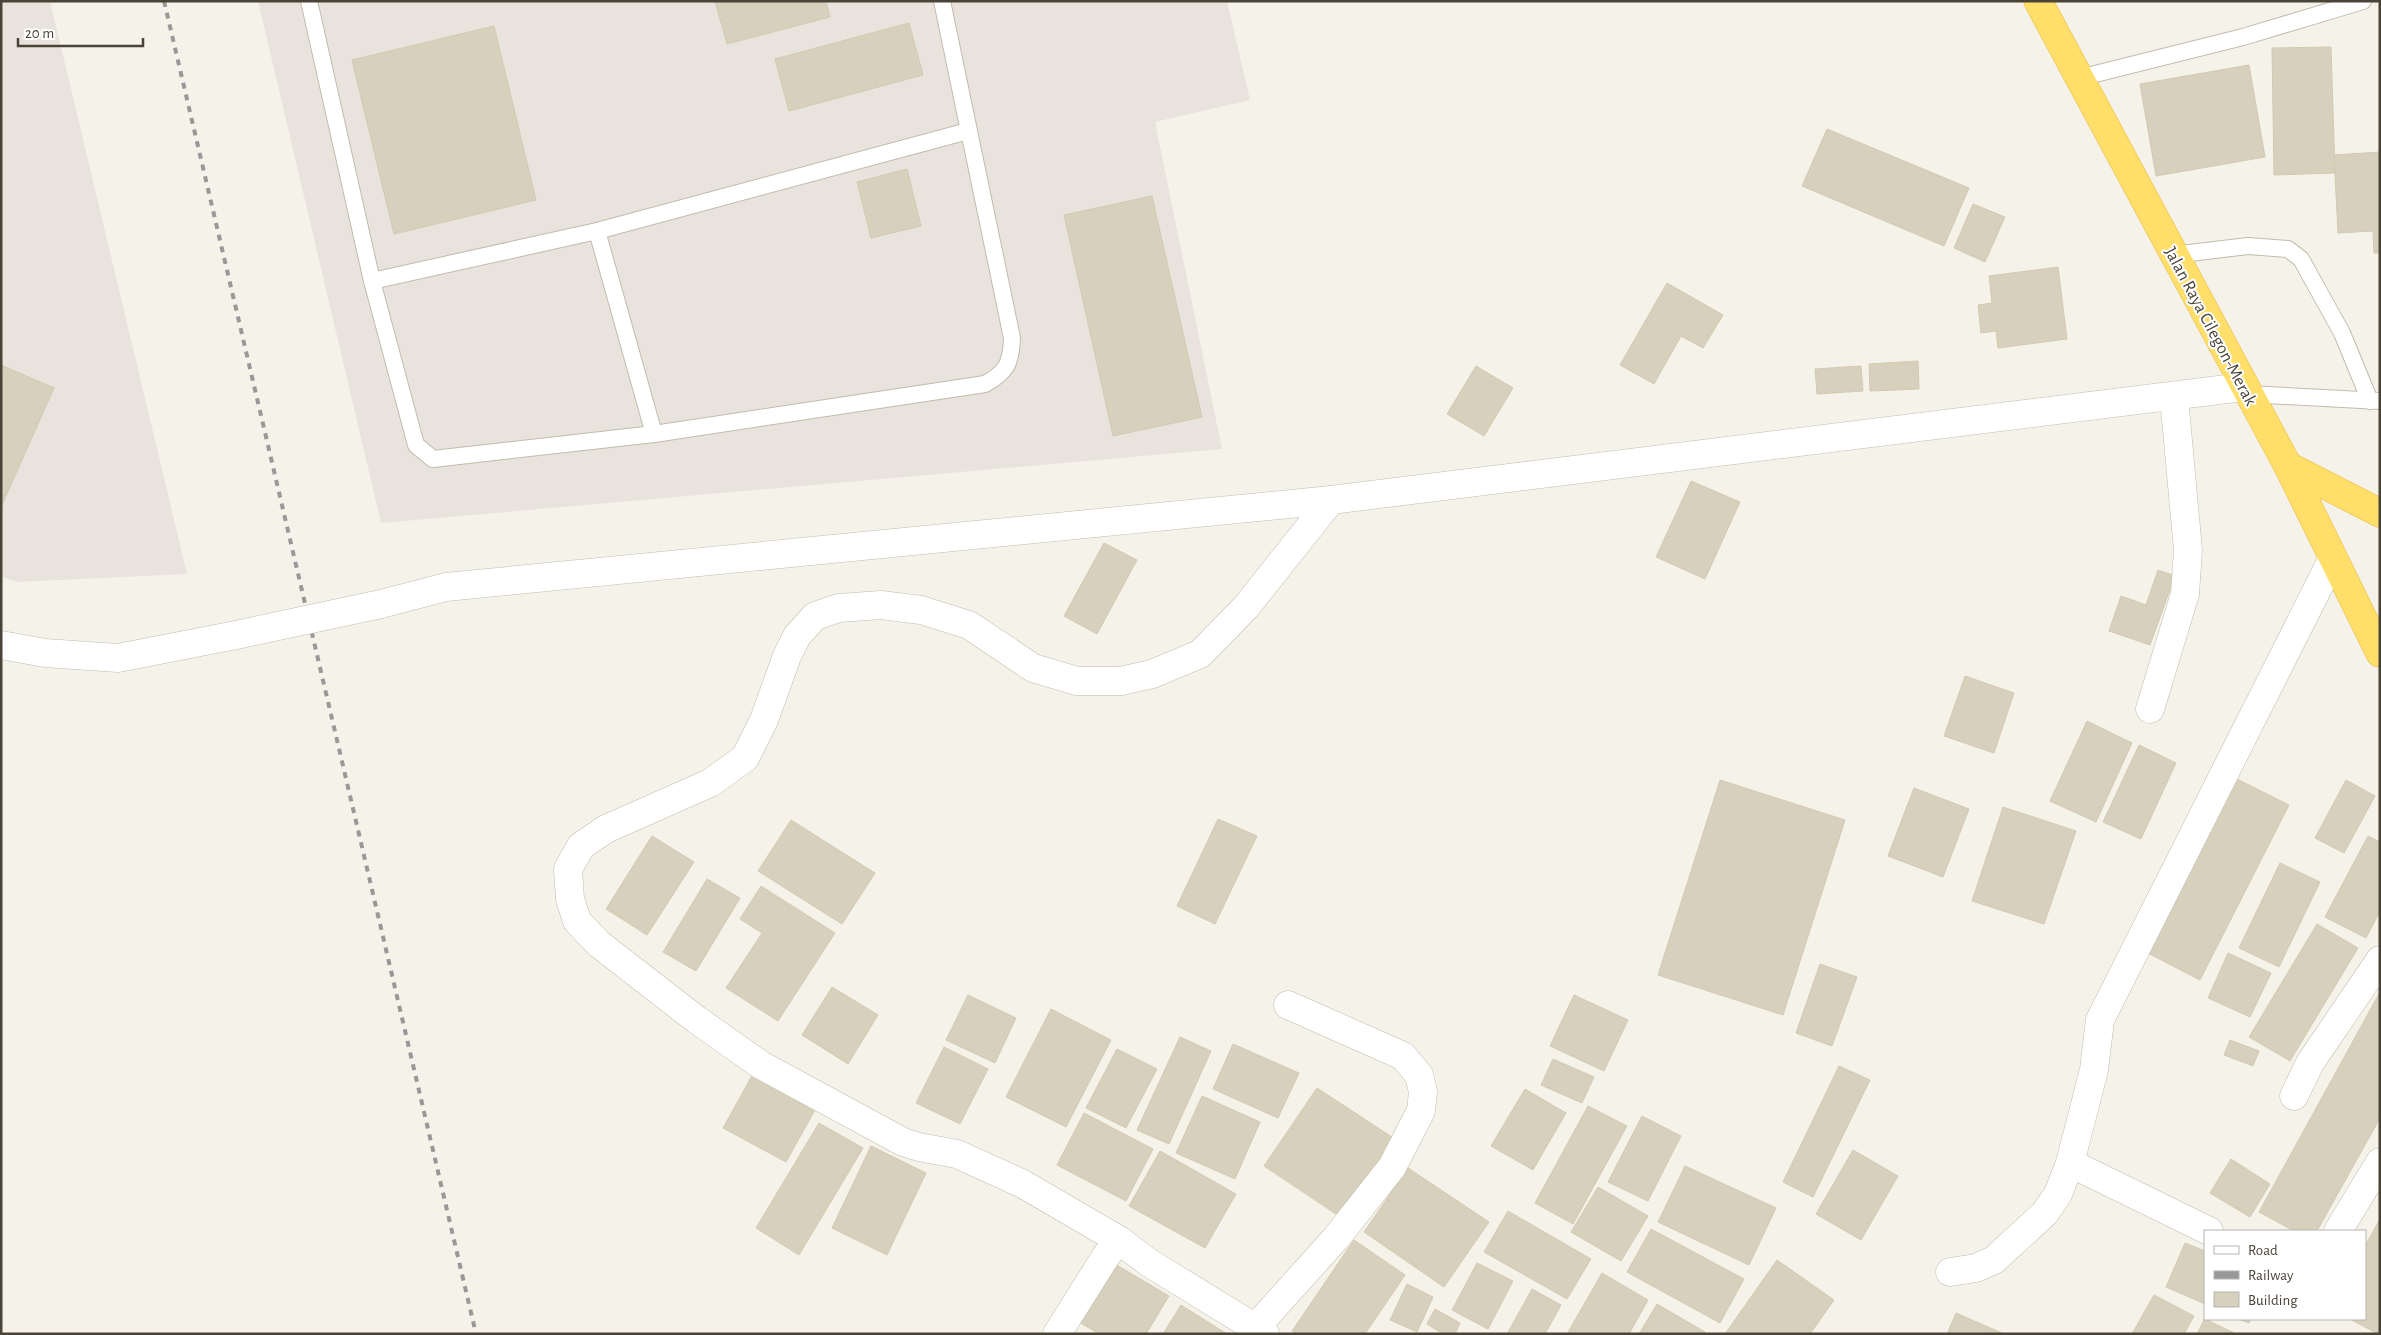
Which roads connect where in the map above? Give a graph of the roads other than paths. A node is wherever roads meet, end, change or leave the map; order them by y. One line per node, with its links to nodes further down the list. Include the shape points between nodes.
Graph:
1 (309, 1): 9 (lane)
2 (942, 1): 6 (lane)
3 (2038, 1): 5 (highway, Jalan Raya Cilegon-Merak)
4 (2363, 1): 5 (lane, via 2243,37)
5 (2079, 78): 8 (highway, Jalan Raya Cilegon-Merak)
6 (968, 131): 7 (lane); 13 (lane, via 1012,338 1011,357 1001,375 985,384)
7 (597, 231): 9 (lane); 13 (lane)
8 (2173, 255): 10 (highway, Jalan Raya Cilegon-Merak); 12 (lane, via 2248,246 2288,249 2301,259 2342,332)
9 (372, 281): 13 (lane, via 416,445 433,459)
10 (2246, 390): 11 (street); 12 (lane); 14 (highway, Jalan Raya Cilegon-Merak)
11 (2174, 397): 15 (street); 20 (street, via 2188,550 2186,594)
12 (2375, 401)
13 (654, 434)
14 (2288, 466): 16 (highway); 17 (highway, Jalan Raya Cilegon-Merak)
15 (1331, 500): 18 (street, bridge, via 446,587 381,604 118,658 45,653); 28 (street, via 1246,608 1200,654 1152,674 1121,681 1077,680 1033,668 969,625 922,610 882,605 839,608 815,616 790,649 764,720 745,758 710,783 606,829 581,846 568,869 570,899 576,921 599,944 761,1065 903,1142 957,1154 1023,1184)
16 (2380, 513)
17 (2332, 560): 19 (highway, Jalan Raya Cilegon-Merak); 25 (street, via 2100,1020 2094,1070)
18 (1, 645)
19 (2380, 652)
20 (2150, 709)
21 (2380, 960): 23 (street, via 2310,1063)
22 (1288, 1005): 30 (street, via 1403,1056 1419,1075 1423,1092 1421,1111 1392,1167 1336,1238)
23 (2294, 1096)
24 (2380, 1162): 27 (street)
25 (2070, 1163): 26 (street); 29 (street, via 2058,1194 2012,1245 1994,1260 1976,1268)
26 (2207, 1230)
27 (2339, 1230)
28 (1119, 1240): 30 (street); 31 (street)
29 (1950, 1272)
30 (1254, 1329)
31 (1057, 1334)

